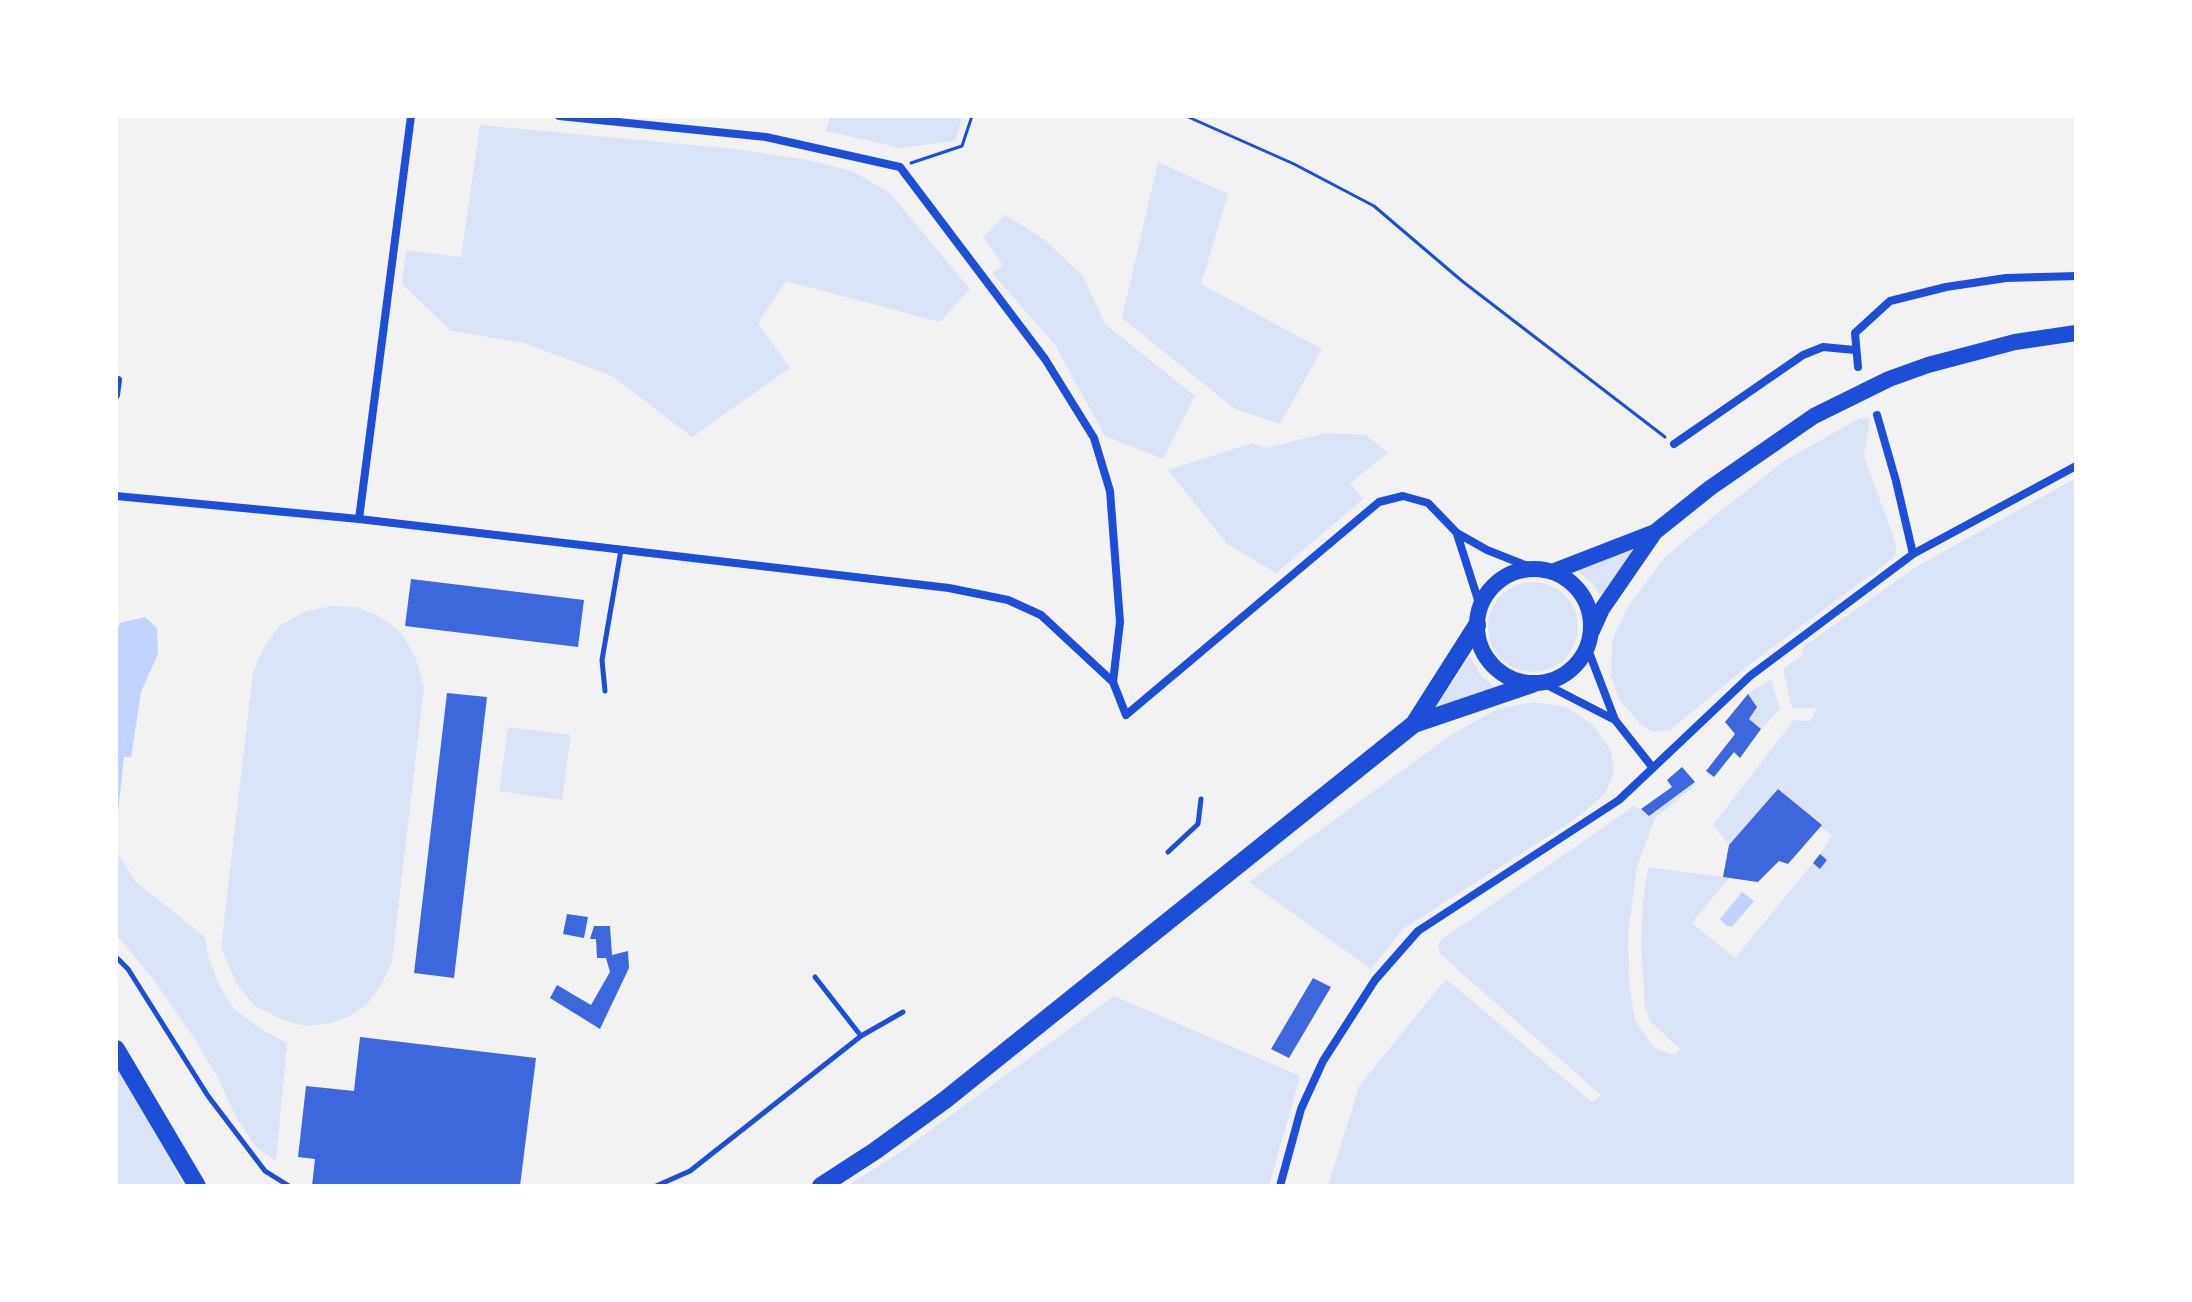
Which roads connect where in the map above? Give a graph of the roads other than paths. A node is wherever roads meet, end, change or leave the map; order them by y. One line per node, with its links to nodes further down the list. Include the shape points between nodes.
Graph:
1 (411, 116): 13 (street)
2 (559, 116): 22 (street, via 766,137 900,167 1045,359 1094,438 1110,491 1120,622)
3 (2076, 276): 5 (street, via 2006,278 1890,301 1855,333)
4 (2076, 333): 14 (main road, via 2000,346 1889,379 1774,442)
5 (1855, 350): 6 (street); 10 (street, via 1823,347 1803,355)
6 (1858, 367)
7 (118, 380): 8 (street)
8 (116, 395)
9 (1877, 415): 17 (street)
10 (1674, 444)
11 (2076, 466): 17 (street)
12 (116, 496): 13 (street)
13 (359, 519): 16 (street)
14 (1655, 532): 18 (main road); 20 (main road)
15 (1457, 533): 18 (street); 19 (street); 22 (street, via 1428,503 1403,496 1379,502 1126,715)
16 (621, 550): 22 (street, via 949,588 1008,600 1041,615); 24 (lane, via 602,660)
17 (1913, 554): 27 (street, via 1750,676)
18 (1544, 571): 19 (main road, via 1502,579 1489,591); 20 (main road, via 1581,593)
19 (1478, 616): 23 (main road, via 1479,642 1487,658 1510,679); 26 (highway)
20 (1592, 631): 21 (main road)
21 (1587, 647): 23 (main road, via 1567,672); 25 (street)
22 (1113, 682)
23 (1538, 683): 25 (street); 26 (highway)
24 (605, 691)
25 (1615, 720): 27 (street)
26 (1414, 724): 38 (highway, via 945,1100)
27 (1653, 768): 39 (street, via 1619,800 1409,941 1375,980 1323,1061 1301,1109)
28 (1201, 799): 29 (lane, via 1198,824)
29 (1168, 852)
30 (116, 957): 36 (lane, via 208,1096 265,1171)
31 (815, 977): 33 (lane)
32 (903, 1012): 33 (lane)
33 (861, 1036): 37 (lane, via 690,1171)
34 (116, 1049): 35 (highway)
35 (197, 1186)
36 (289, 1186)
37 (656, 1186)
38 (821, 1186)
39 (1280, 1186)

